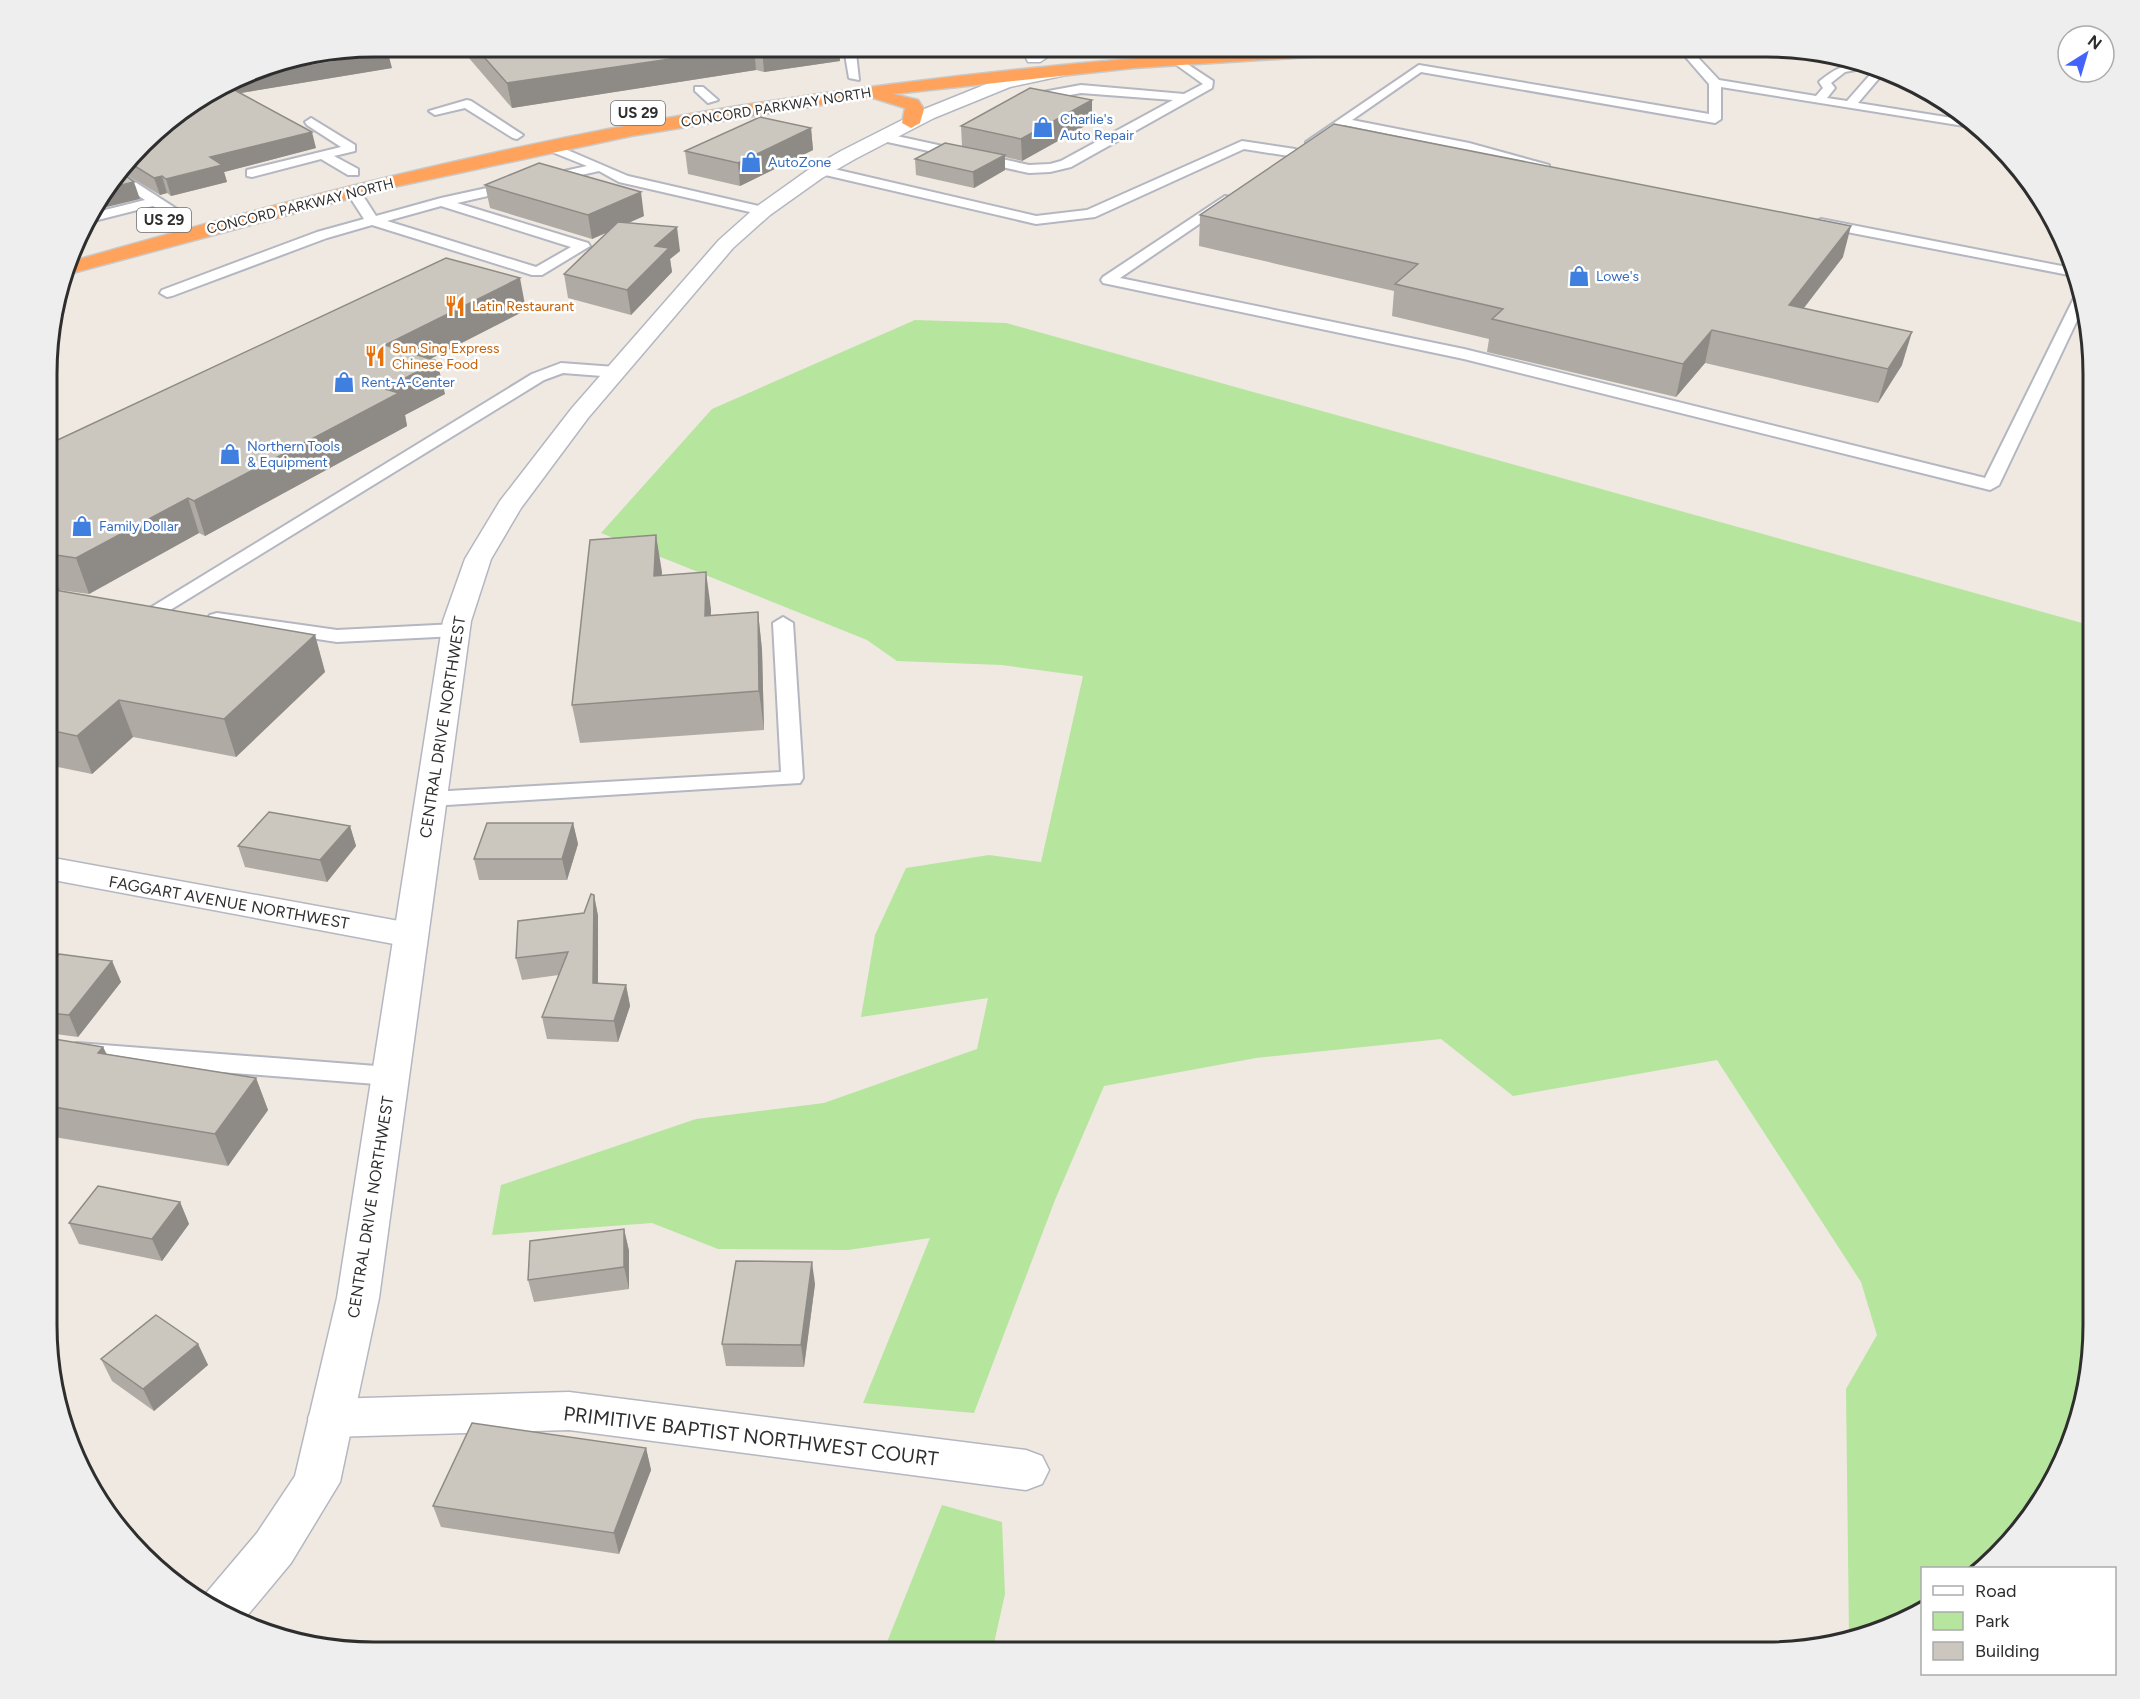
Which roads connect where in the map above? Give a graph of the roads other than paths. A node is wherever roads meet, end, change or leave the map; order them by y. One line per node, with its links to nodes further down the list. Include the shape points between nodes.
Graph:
1 (851, 57): 11 (lane)
2 (1044, 57): 5 (highway, CONCORD PARKWAY NORTH / US 29)
3 (1210, 57): 6 (highway, CONCORD PARKWAY NORTH / US 29)
4 (1691, 57): 13 (lane)
5 (1034, 58): 11 (highway, CONCORD PARKWAY NORTH / US 29); 17 (highway, via 1017,66 814,94)
6 (1175, 59): 8 (highway, CONCORD PARKWAY NORTH / US 29); 15 (lane, via 1209,83)
7 (1849, 68): 16 (lane, via 1825,82 1829,88)
8 (1068, 69): 14 (highway, CONCORD PARKWAY NORTH / US 29); 24 (street, CENTRAL DRIVE NORTHWEST, via 1005,83)
9 (1863, 73): 18 (lane)
10 (1874, 76): 18 (lane)
11 (855, 78): 17 (highway, CONCORD PARKWAY NORTH / US 29)
12 (1887, 81): 19 (lane)
13 (1715, 83): 16 (lane); 22 (lane, via 1715,119 1419,68)
14 (842, 96): 17 (highway, CONCORD PARKWAY NORTH / US 29); 24 (highway, via 882,95 906,101 915,109)
15 (1187, 98): 20 (lane, via 1081,89 1029,97); 33 (lane, via 1065,164 1050,168 1029,169)
16 (1819, 100): 18 (lane)
17 (708, 102): 27 (highway, CONCORD PARKWAY NORTH / US 29); 32 (highway, CONCORD PARKWAY NORTH / US 29)
18 (1844, 104): 19 (lane)
19 (1864, 108): 25 (lane)
20 (1009, 109)
21 (435, 111): 27 (lane, via 466,104)
22 (1341, 121): 26 (lane); 35 (lane)
23 (311, 122): 36 (lane, via 351,148)
24 (911, 123): 28 (street, CENTRAL DRIVE NORTHWEST)
25 (1959, 123)
26 (1323, 134): 30 (lane); 34 (lane)
27 (517, 135): 31 (highway, CONCORD PARKWAY NORTH / US 29)
28 (883, 138): 33 (lane); 40 (street, CENTRAL DRIVE NORTHWEST)
29 (958, 138): 33 (lane)
30 (1345, 139)
31 (488, 141)
32 (550, 147): 39 (lane); 44 (highway, CONCORD PARKWAY NORTH / US 29)
33 (938, 150)
34 (1295, 153): 38 (lane); 40 (lane, via 1242,145 1090,214 1036,220)
35 (1491, 153): 37 (lane); 41 (lane)
36 (323, 155): 42 (lane); 44 (lane)
37 (1457, 158)
38 (1275, 166)
39 (601, 167): 50 (lane); 52 (lane, via 624,179)
40 (821, 170): 52 (street, CENTRAL DRIVE NORTHWEST)
41 (1560, 172)
42 (252, 173)
43 (332, 177): 44 (highway, CONCORD PARKWAY NORTH / US 29)
44 (357, 177): 54 (lane); 57 (highway, CONCORD PARKWAY NORTH / US 29, via 165,240)
45 (136, 188): 46 (lane); 48 (lane); 49 (lane); 51 (lane); 53 (lane)
46 (117, 189)
47 (1236, 193): 60 (lane, via 1108,280 1464,354 1990,485)
48 (110, 198)
49 (108, 202)
50 (441, 202): 54 (lane); 54 (lane, via 583,246 537,272)
51 (104, 209)
52 (763, 211): 61 (street, CENTRAL DRIVE NORTHWEST, via 726,244)
53 (187, 214): 56 (highway, US 29)
54 (372, 221): 59 (lane, via 322,235)
55 (1809, 221): 58 (lane)
56 (148, 224)
57 (77, 264)
58 (2065, 271)
59 (167, 293)
60 (2076, 307)
61 (615, 372): 63 (lane, via 561,368 538,376); 65 (street, CENTRAL DRIVE NORTHWEST, via 509,506 478,559)
62 (131, 608): 63 (lane)
63 (154, 611): 65 (lane, via 337,636)
64 (783, 623): 66 (lane, via 792,778)
65 (456, 630): 66 (street, CENTRAL DRIVE NORTHWEST)
66 (431, 799): 68 (street, CENTRAL DRIVE NORTHWEST)
67 (57, 870): 68 (street, FAGGART AVENUE NORTHWEST)
68 (410, 935): 70 (street, CENTRAL DRIVE NORTHWEST)
69 (69, 1052): 70 (lane)
70 (389, 1076): 71 (street, CENTRAL DRIVE NORTHWEST, via 358,1298)
71 (330, 1418): 72 (street, PRIMITIVE BAPTIST NORTHWEST COURT, via 569,1411); 73 (street, CENTRAL DRIVE NORTHWEST, via 317,1482 274,1548)
72 (1026, 1470)
73 (225, 1605)

